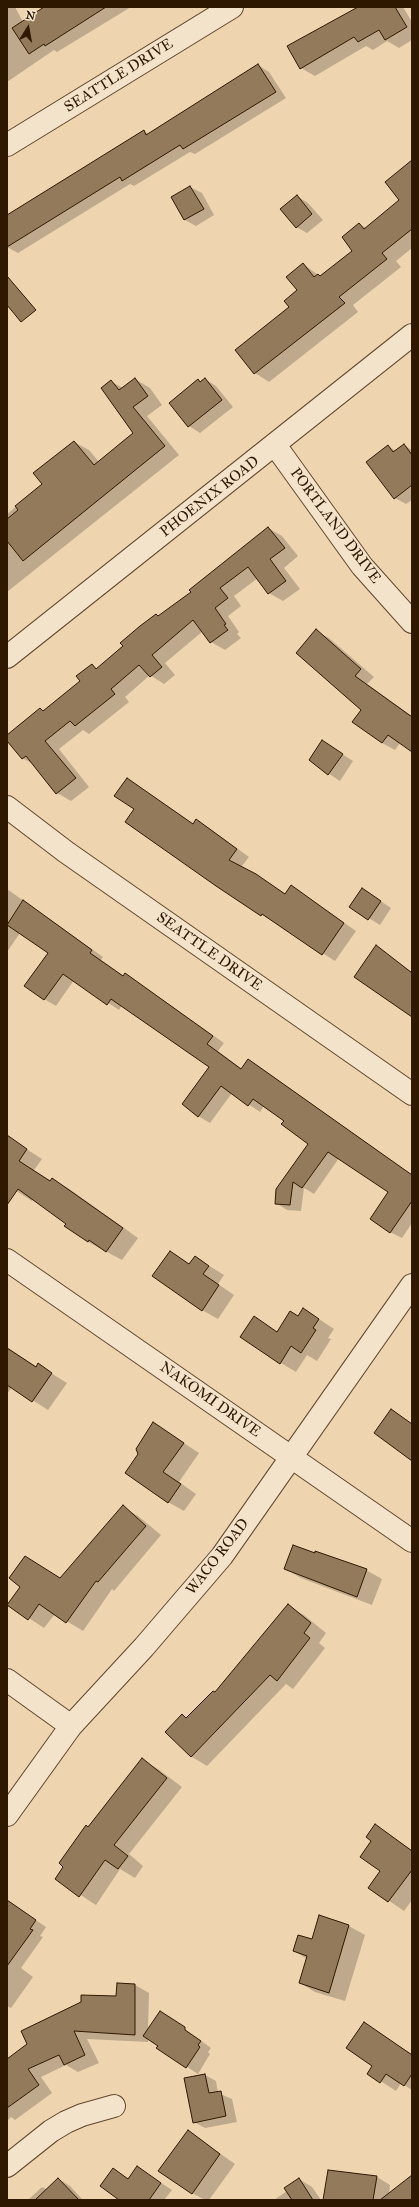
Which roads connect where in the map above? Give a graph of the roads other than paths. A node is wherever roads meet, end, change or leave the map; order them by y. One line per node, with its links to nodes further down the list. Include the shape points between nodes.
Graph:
1 (232, 7): 2 (street, SEATTLE DRIVE)
2 (7, 145)
3 (412, 334): 4 (street, PHOENIX ROAD)
4 (276, 445): 5 (street, PORTLAND DRIVE, via 362,566); 6 (street, PHOENIX ROAD)
5 (412, 622)
6 (7, 657)
7 (7, 807): 8 (street, SEATTLE DRIVE, via 66,852)
8 (412, 1094)
9 (7, 1260): 11 (street, NAKOMI DRIVE)
10 (412, 1285): 11 (street, WACO ROAD)
11 (292, 1457): 12 (street, NAKOMI DRIVE); 14 (street, WACO ROAD, via 222,1556 159,1630)
12 (412, 1541)
13 (7, 1680): 14 (street)
14 (71, 1726): 15 (street, WACO ROAD)
15 (7, 1815)
16 (114, 2106): 17 (street, via 66,2122)
17 (7, 2166)

